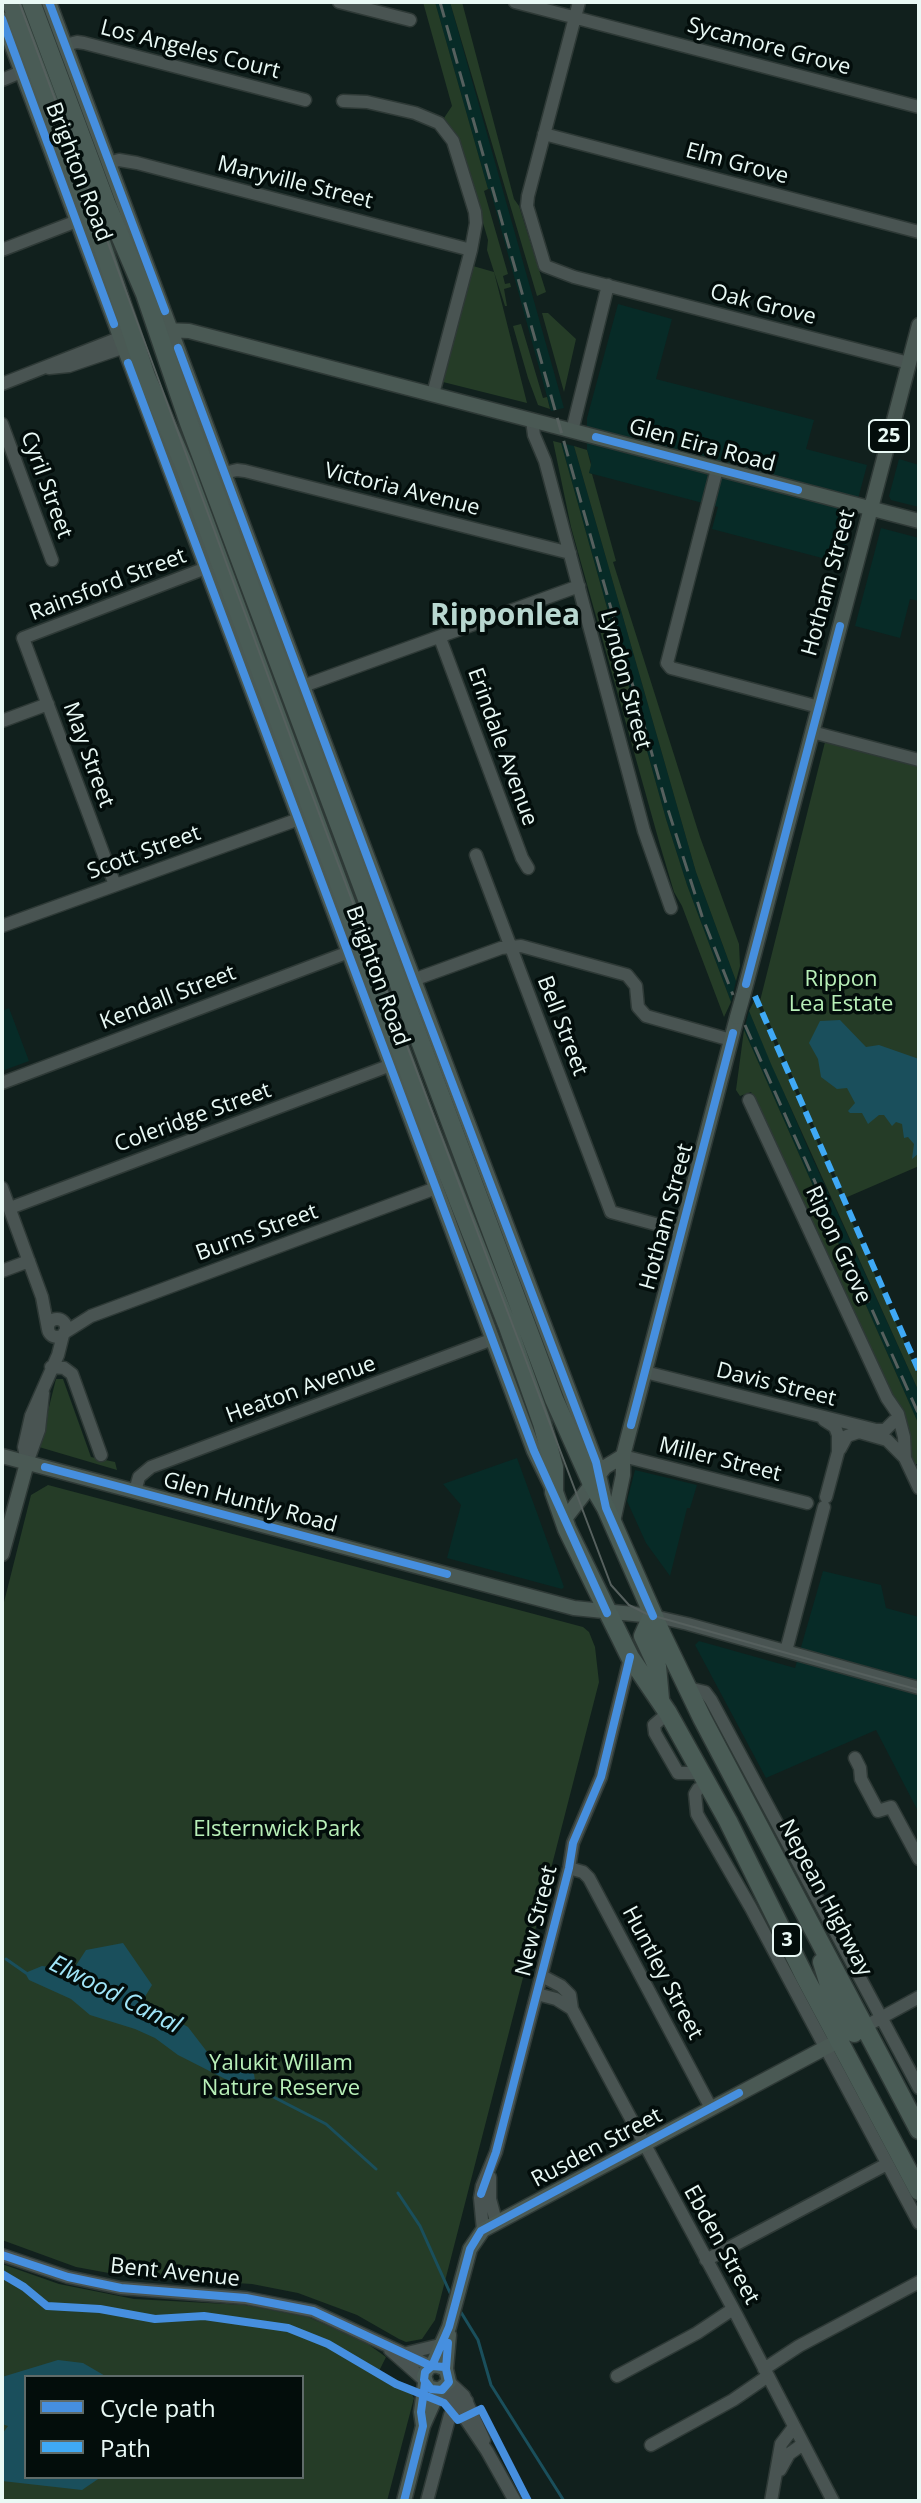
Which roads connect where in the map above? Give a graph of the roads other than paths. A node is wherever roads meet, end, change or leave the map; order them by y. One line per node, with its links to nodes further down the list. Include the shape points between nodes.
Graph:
1 (11, 2): 10 (highway, Brighton Road / 3)
2 (49, 2): 11 (main road, Brighton Road)
3 (339, 2): 9 (street)
4 (515, 2): 7 (street, Sycamore Grove)
5 (579, 2): 7 (street)
6 (34, 10): 10 (highway); 12 (highway, Brighton Road / 3)
7 (575, 17): 17 (street, Sycamore Grove); 18 (street)
8 (2, 18): 10 (main road); 12 (main road, Brighton Road)
9 (410, 20)
10 (25, 37): 12 (highway, Brighton Road / 3)
11 (65, 45): 14 (main road, Brighton Road); 15 (street, Los Angeles Court, via 77,42)
12 (39, 73): 13 (street); 14 (main road); 19 (highway, Brighton Road / 3); 20 (main road, Brighton Road); 27 (highway, Brighton Road / 3, via 99,236)
13 (2, 80)
14 (80, 85): 19 (main road, Brighton Road, via 97,131)
15 (305, 100)
16 (343, 101): 23 (street, via 415,113 444,128 475,212)
17 (919, 107)
18 (544, 134): 21 (street, Elm Grove); 24 (street, Oak Grove, via 527,206 543,262 555,272)
19 (100, 163): 23 (street, Maryville Street, via 137,163); 26 (highway, Brighton Road / 3)
20 (77, 221): 22 (street); 27 (main road, Brighton Road)
21 (919, 232)
22 (2, 250)
23 (471, 250): 30 (street)
24 (608, 285): 28 (street, Oak Grove); 33 (street)
25 (919, 325): 28 (main road, Hotham Street / 25)
26 (165, 330): 27 (highway, Glen Eira Road); 30 (main road, Glen Eira Road, via 189,331); 35 (main road, Brighton Road); 45 (highway, Brighton Road / 3)
27 (127, 341): 29 (street, via 62,368); 36 (highway, Brighton Road / 3); 38 (main road, Brighton Road)
28 (909, 363): 37 (main road, Hotham Street / 25)
29 (2, 384)
30 (433, 394): 31 (main road, Glen Eira Road)
31 (537, 421): 33 (main road, Glen Eira Road); 40 (street, Lyndon Street)
32 (2, 424): 41 (street, Cyril Street)
33 (572, 431): 34 (main road, Glen Eira Road)
34 (717, 469): 37 (main road, Glen Eira Road); 52 (street, via 667,663)
35 (224, 473): 40 (street, Victoria Avenue, via 257,474); 49 (main road, Brighton Road)
36 (191, 483): 38 (main road); 45 (highway, Brighton Road / 3)
37 (871, 509): 39 (main road, Glen Eira Road); 52 (main road, Hotham Street / 25)
38 (187, 516): 42 (main road, Brighton Road)
39 (919, 521)
40 (570, 553): 43 (street, Lyndon Street)
41 (52, 560)
42 (206, 568): 44 (main road, Brighton Road); 46 (street, Rainsford Street)
43 (579, 586): 47 (street); 62 (street, Lyndon Street, via 644,831)
44 (225, 618): 45 (main road); 51 (main road, Brighton Road)
45 (255, 629): 48 (highway, Brighton Road / 3); 61 (highway, Brighton Road / 3)
46 (23, 638): 50 (street, May Street)
47 (440, 638): 49 (street); 58 (street, Erindale Avenue)
48 (261, 671): 51 (main road); 61 (highway, Brighton Road / 3, via 304,791)
49 (303, 686): 63 (main road, Brighton Road)
50 (48, 704): 53 (street); 60 (street, May Street)
51 (258, 707): 56 (main road, Brighton Road)
52 (819, 707): 54 (main road, Hotham Street / 25)
53 (2, 721)
54 (812, 732): 55 (street); 70 (main road, Hotham Street / 25, bridge)
55 (919, 760)
56 (299, 819): 59 (main road, Brighton Road); 60 (street, Scott Street)
57 (476, 855): 65 (street, Bell Street)
58 (528, 868)
59 (319, 873): 61 (main road); 66 (main road, Brighton Road)
60 (115, 885): 64 (street, Scott Street)
61 (356, 899): 63 (main road); 68 (highway, Brighton Road / 3); 75 (highway, Brighton Road / 3)
62 (671, 908)
63 (389, 915): 67 (main road, Brighton Road)
64 (2, 926)
65 (510, 946): 67 (street); 70 (street, via 625,974 634,982 638,1007 646,1016); 80 (street, Bell Street, via 611,1212)
66 (349, 952): 69 (main road, Brighton Road); 72 (street, Kendall Street)
67 (413, 980): 74 (main road, Brighton Road)
68 (383, 996): 69 (main road); 81 (highway, Brighton Road / 3, via 425,1116)
69 (378, 1031): 71 (main road, Brighton Road)
70 (731, 1040): 80 (main road, Hotham Street / 25)
71 (391, 1065): 77 (main road, Brighton Road); 78 (street, Coleridge Street)
72 (2, 1083)
73 (749, 1100): 88 (street, Ripon Grove)
74 (466, 1121): 75 (main road); 97 (main road, Brighton Road)
75 (459, 1147): 81 (highway, Brighton Road / 3)
76 (2, 1188): 78 (street)
77 (436, 1188): 79 (main road, Brighton Road); 84 (street, Burns Street)
78 (10, 1208): 82 (street)
79 (449, 1221): 81 (main road, via 470,1241); 85 (main road, Brighton Road)
80 (681, 1231): 87 (main road, Hotham Street / 25)
81 (483, 1237): 97 (highway, Brighton Road / 3); 100 (highway, Brighton Road / 3, via 542,1423 554,1467)
82 (29, 1261): 83 (street); 84 (street)
83 (2, 1271)
84 (58, 1329): 86 (street, via 58,1355)
85 (493, 1339): 99 (street, Heaton Avenue, via 151,1467 139,1477); 100 (main road, Brighton Road)
86 (51, 1367): 92 (street, via 73,1376); 96 (street, via 33,1410 24,1447)
87 (645, 1372): 89 (street, Davis Street); 94 (main road, Hotham Street / 25)
88 (891, 1406): 90 (street, Ripon Grove); 95 (street, Ripon Grove, via 901,1424)
89 (821, 1419): 90 (street, Davis Street, via 880,1431); 91 (street, via 837,1430)
90 (894, 1421): 95 (street, Ripon Grove)
91 (838, 1452): 95 (street, Davis Street, via 846,1437 858,1432 887,1440); 107 (street)
92 (101, 1455)
93 (2, 1456): 96 (main road, Glen Huntly Road)
94 (623, 1456): 97 (main road); 101 (street, Miller Street); 102 (main road, Hotham Street / 25, via 623,1475)
95 (905, 1458): 98 (street, Ripon Grove)
96 (27, 1463): 99 (main road, Glen Huntly Road); 104 (main road)
97 (596, 1479): 102 (highway, Brighton Road / 3); 103 (main road)
98 (919, 1488)
99 (135, 1491): 105 (main road, Glen Huntly Road, via 507,1592)
100 (554, 1492): 103 (highway, Brighton Road / 3)
101 (807, 1503)
102 (610, 1515): 106 (highway, Brighton Road / 3)
103 (564, 1520): 105 (highway, Brighton Road / 3)
104 (2, 1554)
105 (607, 1613): 106 (main road, Glen Huntly Road); 108 (highway, 3)
106 (652, 1616): 107 (street, Glen Huntly Road); 109 (highway, Nepean Highway / 3); 111 (highway, via 643,1636 657,1666)
107 (786, 1651): 110 (street, Glen Huntly Road)
108 (630, 1657): 111 (highway, 3); 115 (street, New Street, via 603,1768 575,1835)
109 (688, 1688): 112 (highway, Nepean Highway / 3); 112 (street, via 708,1694)
110 (919, 1688)
111 (664, 1708): 120 (highway, 3)
112 (726, 1744): 120 (street); 120 (highway, Nepean Highway / 3, via 819,1940 827,1980)
113 (855, 1758): 114 (street, via 878,1811 891,1807)
114 (919, 1859)
115 (569, 1868): 116 (street, New Street); 122 (street, Huntley Street, via 587,1875)
116 (542, 1976): 117 (street, New Street); 119 (street, Ebden Street, via 566,1990)
117 (537, 1994): 119 (street); 126 (street, New Street)
118 (919, 1997): 120 (street, Rusden Street)
119 (572, 2009): 124 (street, Ebden Street)
120 (853, 2033): 121 (street); 122 (main road, Rusden Street); 123 (highway, 3); 125 (street, via 832,2063); 127 (highway, 3)
121 (919, 2088)
122 (711, 2108): 124 (main road, Rusden Street)
123 (919, 2130)
124 (644, 2143): 128 (main road, Rusden Street); 132 (street, Ebden Street)
125 (887, 2164): 129 (street); 132 (street)
126 (490, 2166): 128 (street, New Street); 130 (street, New Street, via 481,2194)
127 (919, 2191)
128 (496, 2221): 130 (main road, Rusden Street)
129 (919, 2223)
130 (479, 2234): 135 (main road, New Street)
131 (2, 2255): 136 (street, Bent Avenue, via 121,2288 246,2298 313,2311)
132 (706, 2260): 134 (street, Ebden Street)
133 (919, 2282): 139 (street, via 799,2346)
134 (735, 2312): 139 (street, Ebden Street); 140 (street)
135 (449, 2327): 137 (main road, New Street); 141 (main road, New Street)
136 (384, 2345): 138 (street, Bent Avenue); 142 (street, Bent Avenue)
137 (440, 2345): 138 (street); 141 (main road, New Street)
138 (407, 2353): 141 (street, Bent Avenue)
139 (766, 2373): 145 (street, Ebden Street); 147 (street, via 733,2400)
140 (617, 2376)
141 (440, 2377): 142 (main road, via 431,2389); 143 (street, Bent Avenue); 144 (main road, New Street)
142 (425, 2382): 144 (main road, New Street)
143 (462, 2404): 150 (street, via 449,2418); 151 (street, Bent Avenue)
144 (423, 2426): 149 (main road, New Street)
145 (794, 2427): 146 (street, Ebden Street); 148 (street, via 781,2444)
146 (803, 2444): 148 (street, via 789,2454); 153 (street, Ebden Street)
147 (651, 2445)
148 (778, 2473): 152 (street)
149 (404, 2501)
150 (427, 2501)
151 (515, 2501)
152 (771, 2501)
153 (833, 2501)

